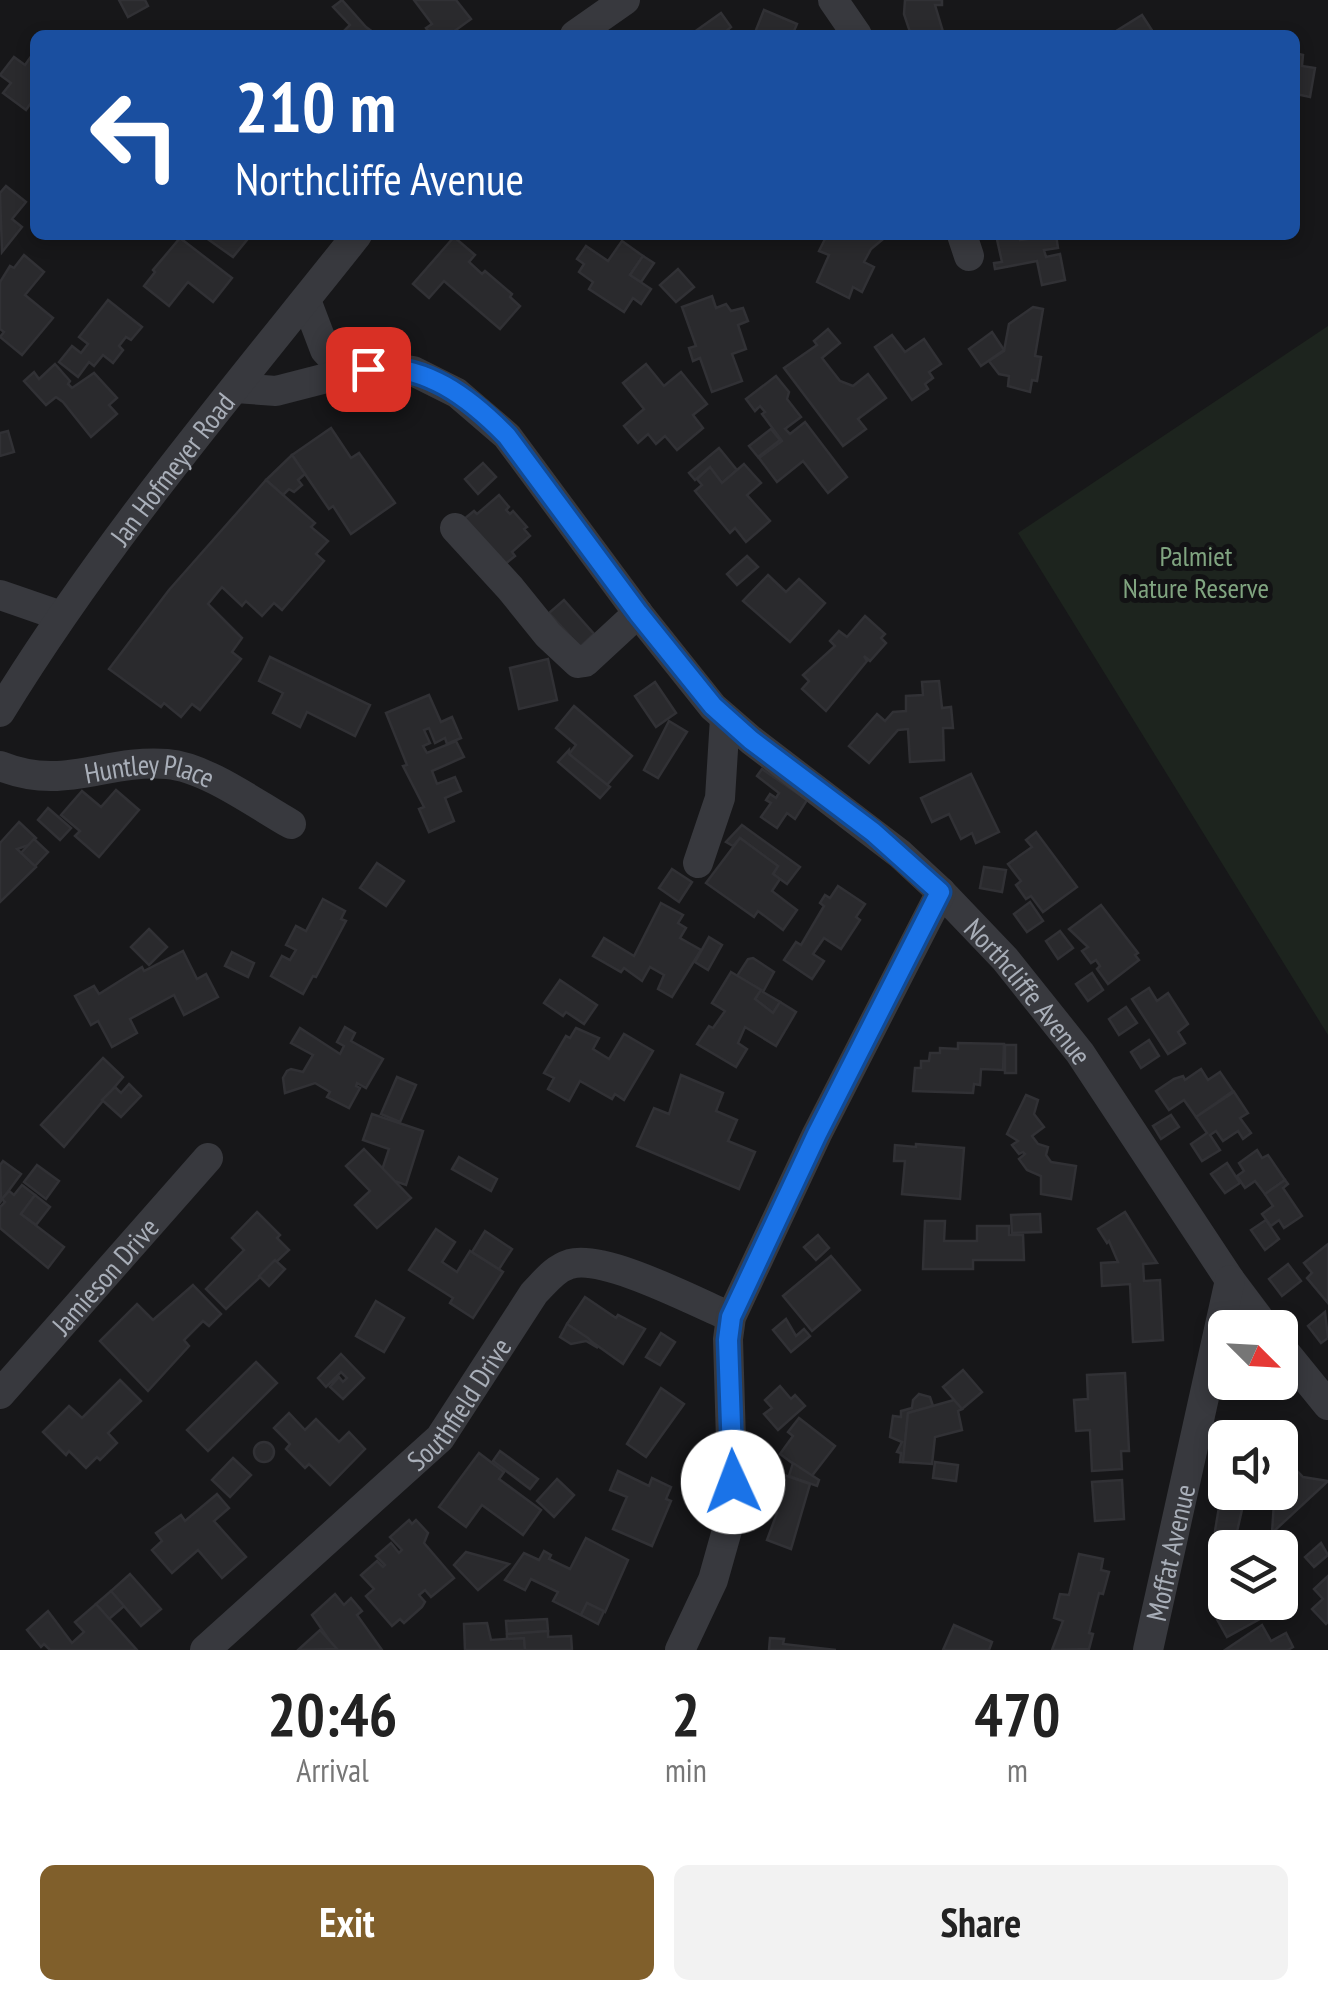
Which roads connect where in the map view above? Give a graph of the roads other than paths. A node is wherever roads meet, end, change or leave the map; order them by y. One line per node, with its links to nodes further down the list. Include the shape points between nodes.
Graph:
1 (625, 0): 3 (street)
2 (832, 0): 4 (street)
3 (582, 30)
4 (853, 30)
5 (353, 240): 6 (street, Jan Hofmeyer Road)
6 (306, 300): 7 (street, via 325,350); 8 (street, Jan Hofmeyer Road)
7 (346, 372): 8 (street, Northcliffe Avenue, via 276,392); 11 (street, Northcliffe Avenue, via 413,372 475,406 507,436)
8 (236, 388): 12 (street, Jan Hofmeyer Road)
9 (455, 528): 11 (street, via 580,664)
10 (0, 595): 12 (street)
11 (638, 613): 14 (street, Northcliffe Avenue)
12 (62, 616): 13 (street, Jan Hofmeyer Road)
13 (0, 712)
14 (725, 718): 17 (street, via 720,798); 18 (street, Northcliffe Avenue)
15 (0, 766): 16 (street, Huntley Place, via 49,778 176,765)
16 (291, 824)
17 (698, 863)
18 (940, 892): 20 (street, Northcliffe Avenue, via 1080,1053); 22 (street)
19 (208, 1158): 24 (street, Jamieson Drive)
20 (1230, 1280): 21 (street, Northcliffe Avenue); 28 (street, Moffat Avenue)
21 (1252, 1310)
22 (731, 1317): 26 (street, Southfield Drive, via 610,1266 574,1263 552,1273 440,1438); 27 (street, via 732,1509 713,1580)
23 (1298, 1368): 25 (street)
24 (0, 1394)
25 (1328, 1404)
26 (205, 1650)
27 (680, 1650)
28 (1148, 1650)

